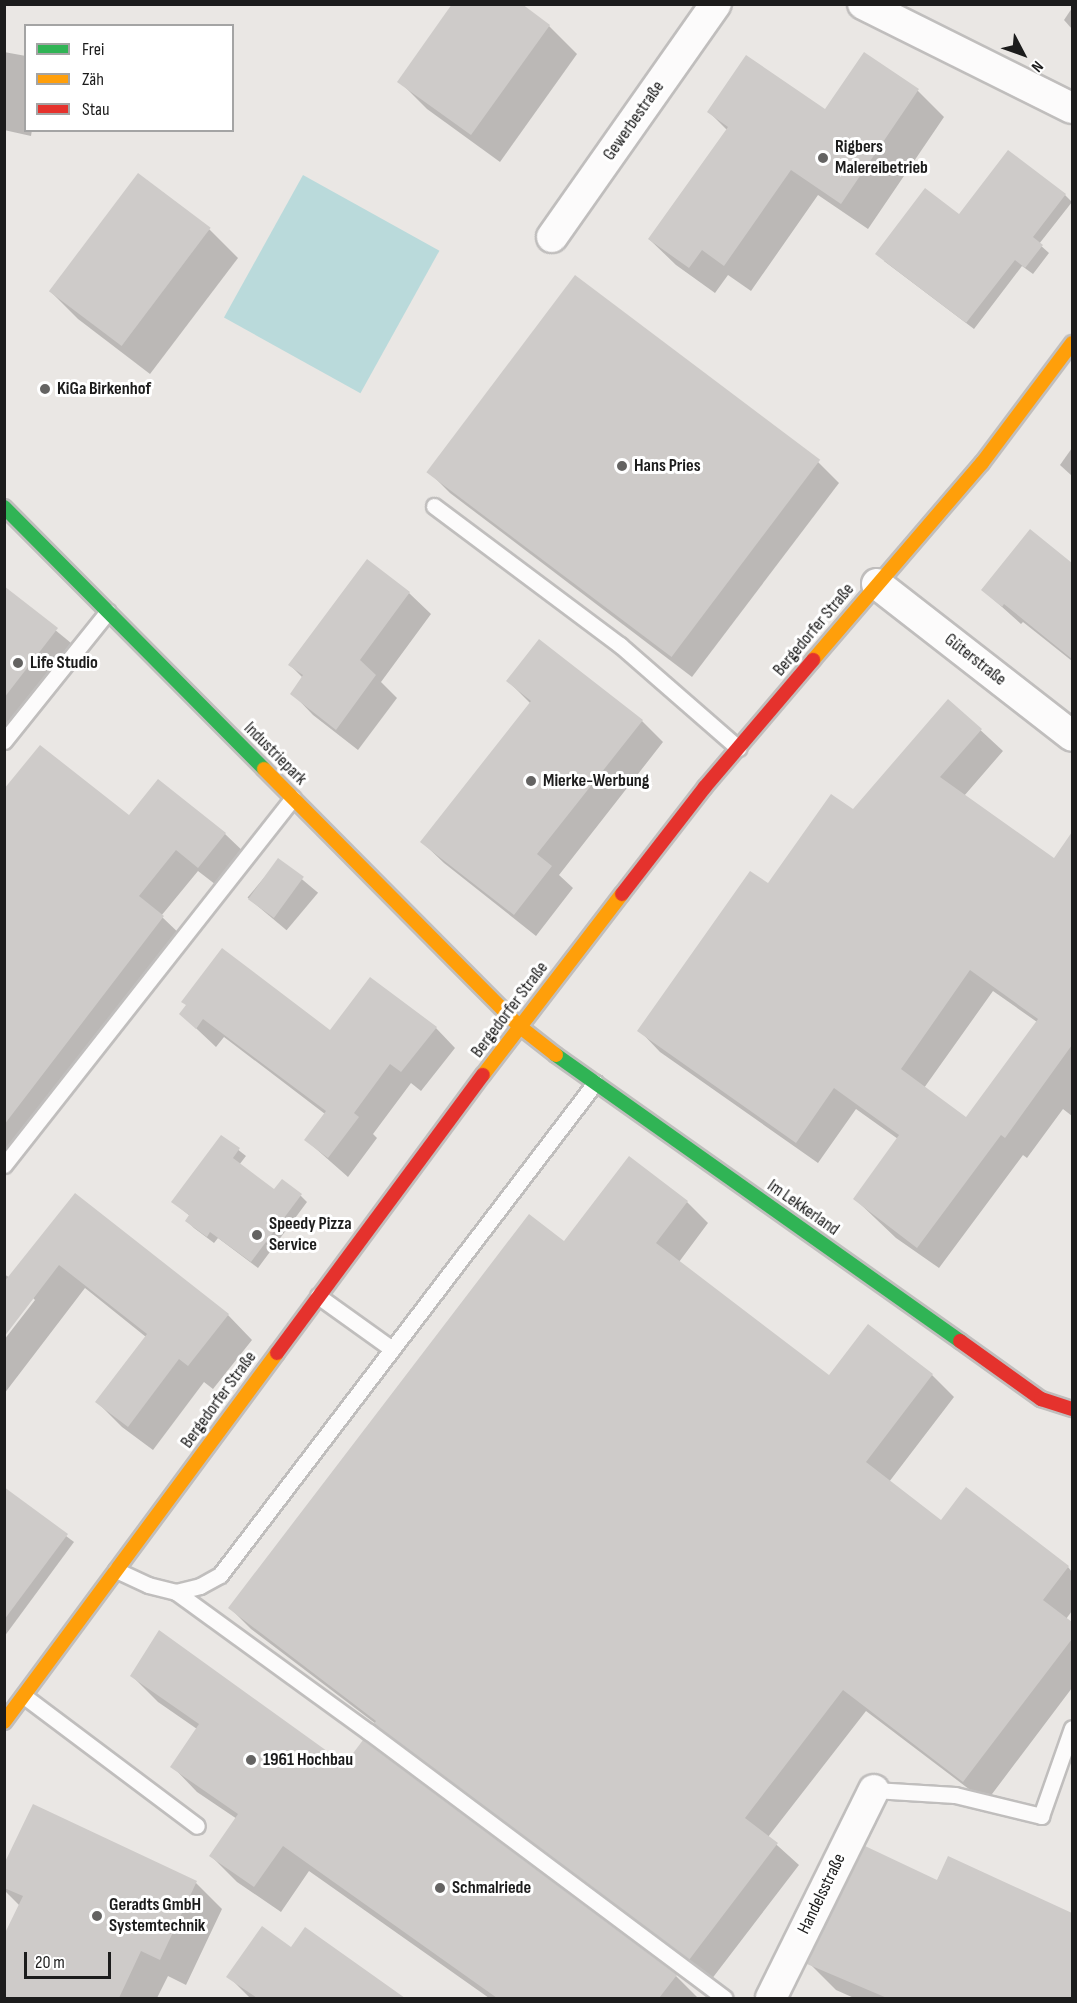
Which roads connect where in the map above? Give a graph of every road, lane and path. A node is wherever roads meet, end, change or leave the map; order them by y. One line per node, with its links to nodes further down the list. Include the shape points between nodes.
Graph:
1 (716, 4): 4 (street, Gewerbestraße)
2 (863, 4): 3 (street)
3 (1072, 108)
4 (552, 237)
5 (1072, 343): 8 (street, Bergedorfer Straße, via 982,463)
6 (434, 506): 12 (lane, via 620,645)
7 (4, 507): 9 (street, Industriepark)
8 (877, 584): 10 (street, Güterstraße); 12 (street, Bergedorfer Straße)
9 (108, 611): 11 (lane); 13 (street, Industriepark)
10 (1072, 736)
11 (4, 741)
12 (738, 748): 14 (street, Bergedorfer Straße)
13 (293, 798): 14 (street, Industriepark); 16 (lane)
14 (519, 1026): 15 (street, Im Lekkerland); 17 (street, Bergedorfer Straße)
15 (595, 1083): 18 (lane); 19 (street, Im Lekkerland, via 1041,1399)
16 (4, 1165)
17 (318, 1296): 18 (lane); 20 (street, Bergedorfer Straße)
18 (392, 1350): 21 (lane, via 220,1575 200,1586)
19 (1072, 1409)
20 (116, 1570): 21 (lane, via 148,1585); 22 (street, Bergedorfer Straße)
21 (176, 1592): 27 (lane)
22 (24, 1696): 23 (street, Bergedorfer Straße); 26 (lane)
23 (4, 1722)
24 (1072, 1728): 25 (lane, via 1041,1816 955,1795)
25 (874, 1790): 28 (street, Handelsstraße)
26 (197, 1826)
27 (724, 1998)
28 (771, 1998)

